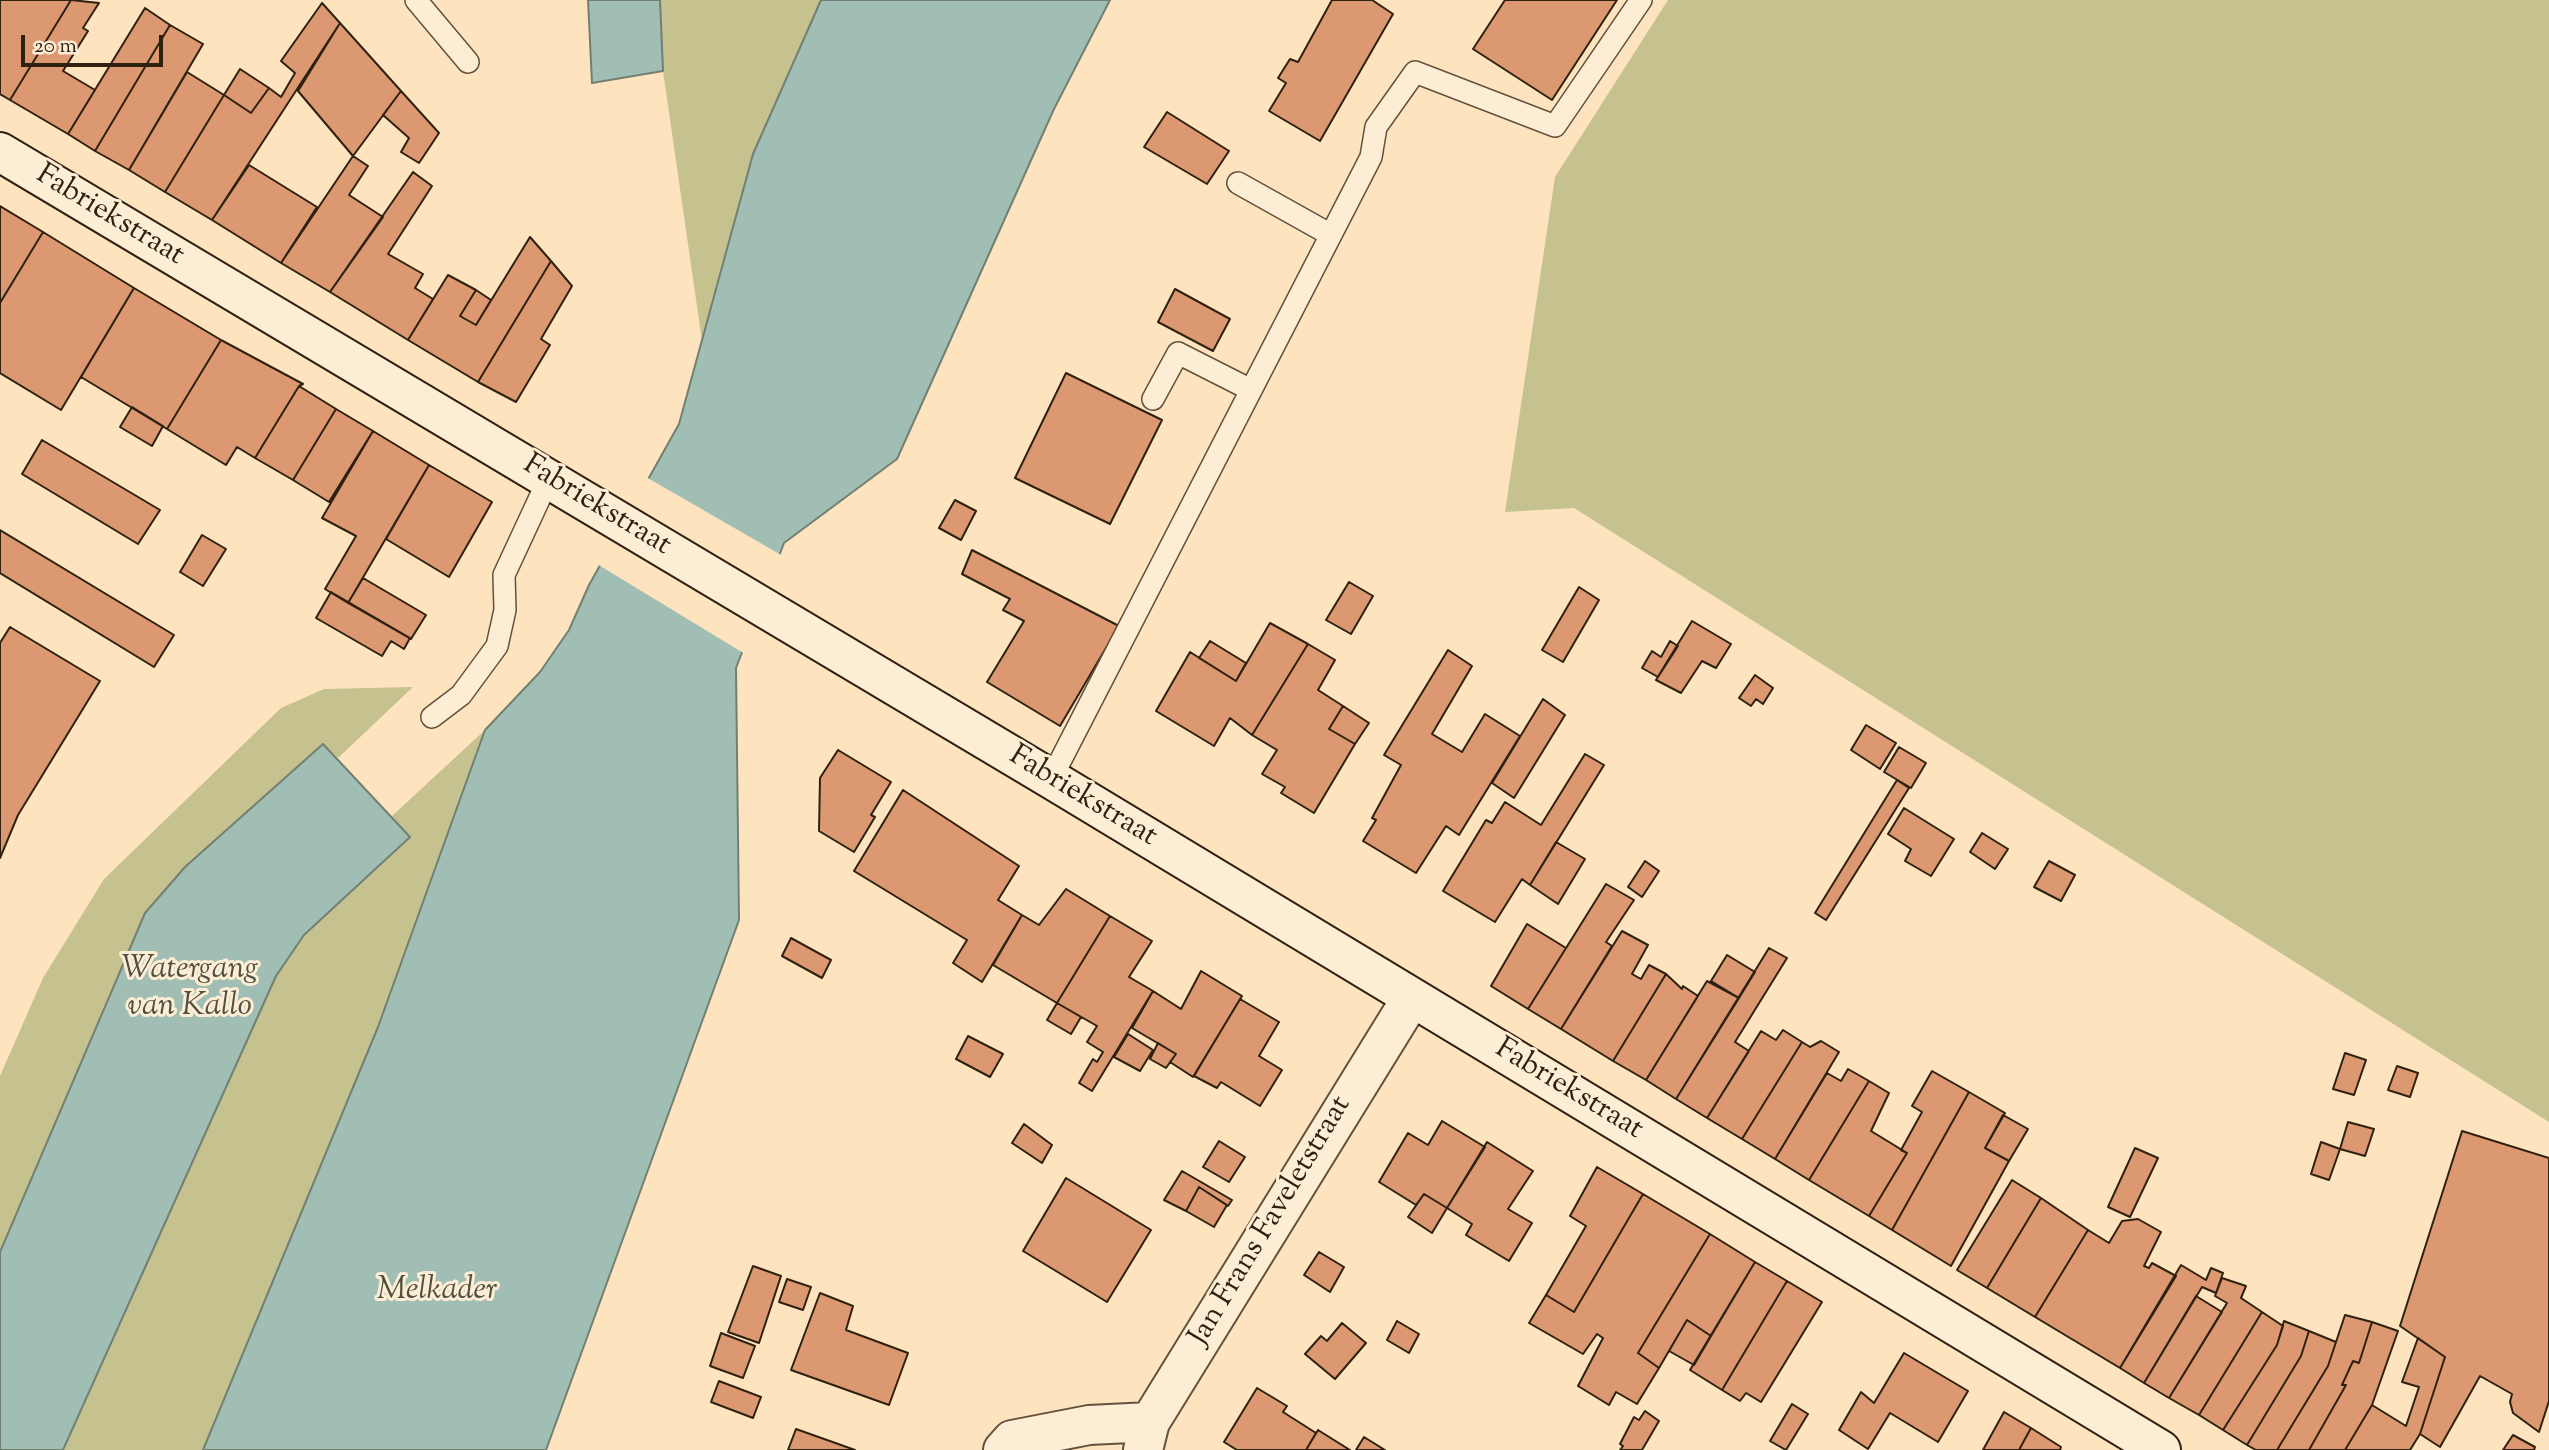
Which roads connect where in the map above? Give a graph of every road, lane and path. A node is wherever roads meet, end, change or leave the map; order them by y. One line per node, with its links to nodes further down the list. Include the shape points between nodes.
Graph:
1 (416, 0): 3 (lane)
2 (1640, 0): 6 (lane, via 1555,126 1415,72 1376,127 1371,156)
3 (468, 62)
4 (0, 152): 9 (main road, Fabriekstraat)
5 (1238, 183): 6 (lane)
6 (1331, 234): 7 (lane)
7 (1251, 390): 8 (lane, via 1178,353); 11 (lane)
8 (1153, 399)
9 (559, 485): 10 (lane, via 504,575 505,610 497,646 461,695); 11 (main road, Fabriekstraat)
10 (432, 717)
11 (1051, 779): 12 (main road, Fabriekstraat)
12 (1412, 999): 13 (main road, Jan Frans Faveletstraat); 15 (main road, Fabriekstraat)
13 (1147, 1436): 14 (main road, via 1089,1425 1012,1440)
14 (1003, 1450)
15 (2161, 1450)

